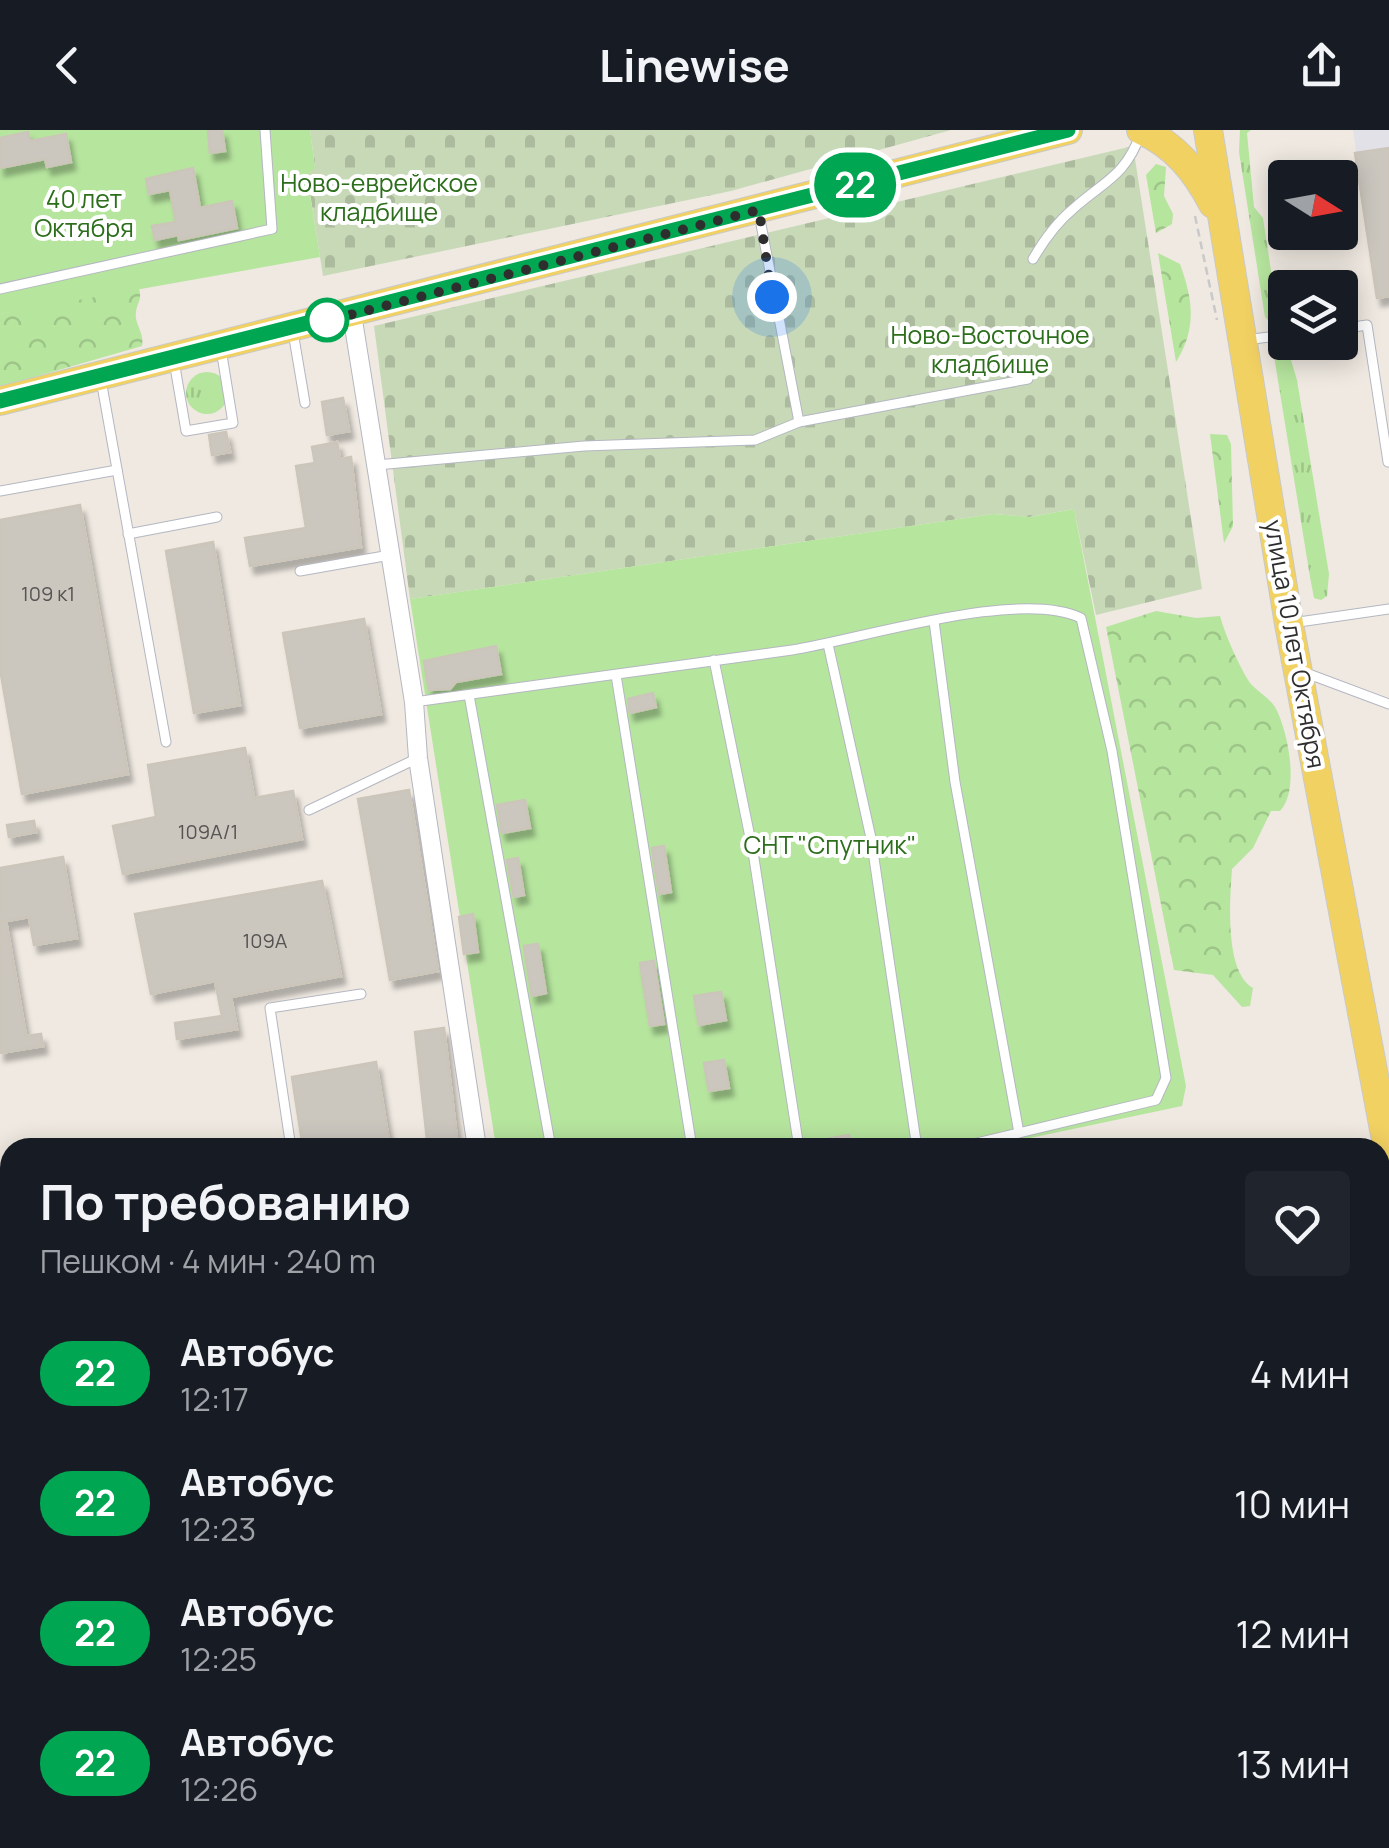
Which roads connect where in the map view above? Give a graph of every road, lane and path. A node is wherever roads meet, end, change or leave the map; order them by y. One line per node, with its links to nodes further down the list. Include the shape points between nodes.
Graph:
1 (264, 130): 9 (lane, via 272,229)
2 (1068, 130): 6 (main road)
3 (1141, 130): 7 (main road, via 1169,145 1196,175); 8 (lane, via 1118,176 1074,207)
4 (1208, 130): 7 (main road, улица 10 лет Октября)
5 (1193, 207): 14 (path, via 1210,301)
6 (759, 210): 10 (main road); 21 (lane)
7 (1228, 238): 14 (main road, улица 10 лет Октября)
8 (1033, 259)
9 (0, 289)
10 (352, 314): 12 (main road); 23 (street)
11 (1358, 327): 22 (lane, via 1367,326)
12 (292, 329): 15 (main road); 20 (lane)
13 (1268, 336): 14 (lane)
14 (1232, 337): 32 (main road, улица 10 лет Октября)
15 (220, 347): 16 (main road); 16 (lane, via 233,423 186,431)
16 (174, 358): 17 (main road)
17 (100, 376): 19 (main road); 24 (lane)
18 (1028, 379): 21 (lane)
19 (0, 401)
20 (305, 403)
21 (799, 422): 23 (lane, via 755,440 584,446)
22 (1388, 462)
23 (377, 465): 28 (street)
24 (117, 470): 25 (lane); 27 (lane)
25 (0, 491)
26 (217, 518): 27 (lane)
27 (128, 534): 40 (lane)
28 (390, 555): 29 (lane); 38 (street)
29 (300, 570)
30 (1389, 609): 32 (lane)
31 (934, 622): 33 (lane); 44 (lane); 44 (lane, via 1030,608 1062,609 1081,618 1115,770 1163,1090 1156,1100)
32 (1290, 624): 35 (main road, улица 10 лет Октября)
33 (828, 644): 34 (lane); 50 (lane, via 872,838)
34 (714, 660): 36 (lane); 49 (lane, via 753,852)
35 (1298, 670): 39 (lane); 52 (main road, улица 10 лет Октября)
36 (616, 675): 37 (lane); 48 (lane)
37 (469, 696): 38 (lane); 47 (lane)
38 (414, 702): 41 (street)
39 (1389, 704)
40 (166, 742)
41 (418, 758): 42 (lane); 46 (street)
42 (308, 810)
43 (360, 994): 45 (lane, via 270,1008)
44 (1020, 1133): 51 (lane)
45 (290, 1138)
46 (475, 1138)
47 (549, 1138)
48 (690, 1138)
49 (797, 1138)
50 (916, 1138)
51 (999, 1138)
52 (1386, 1138)

